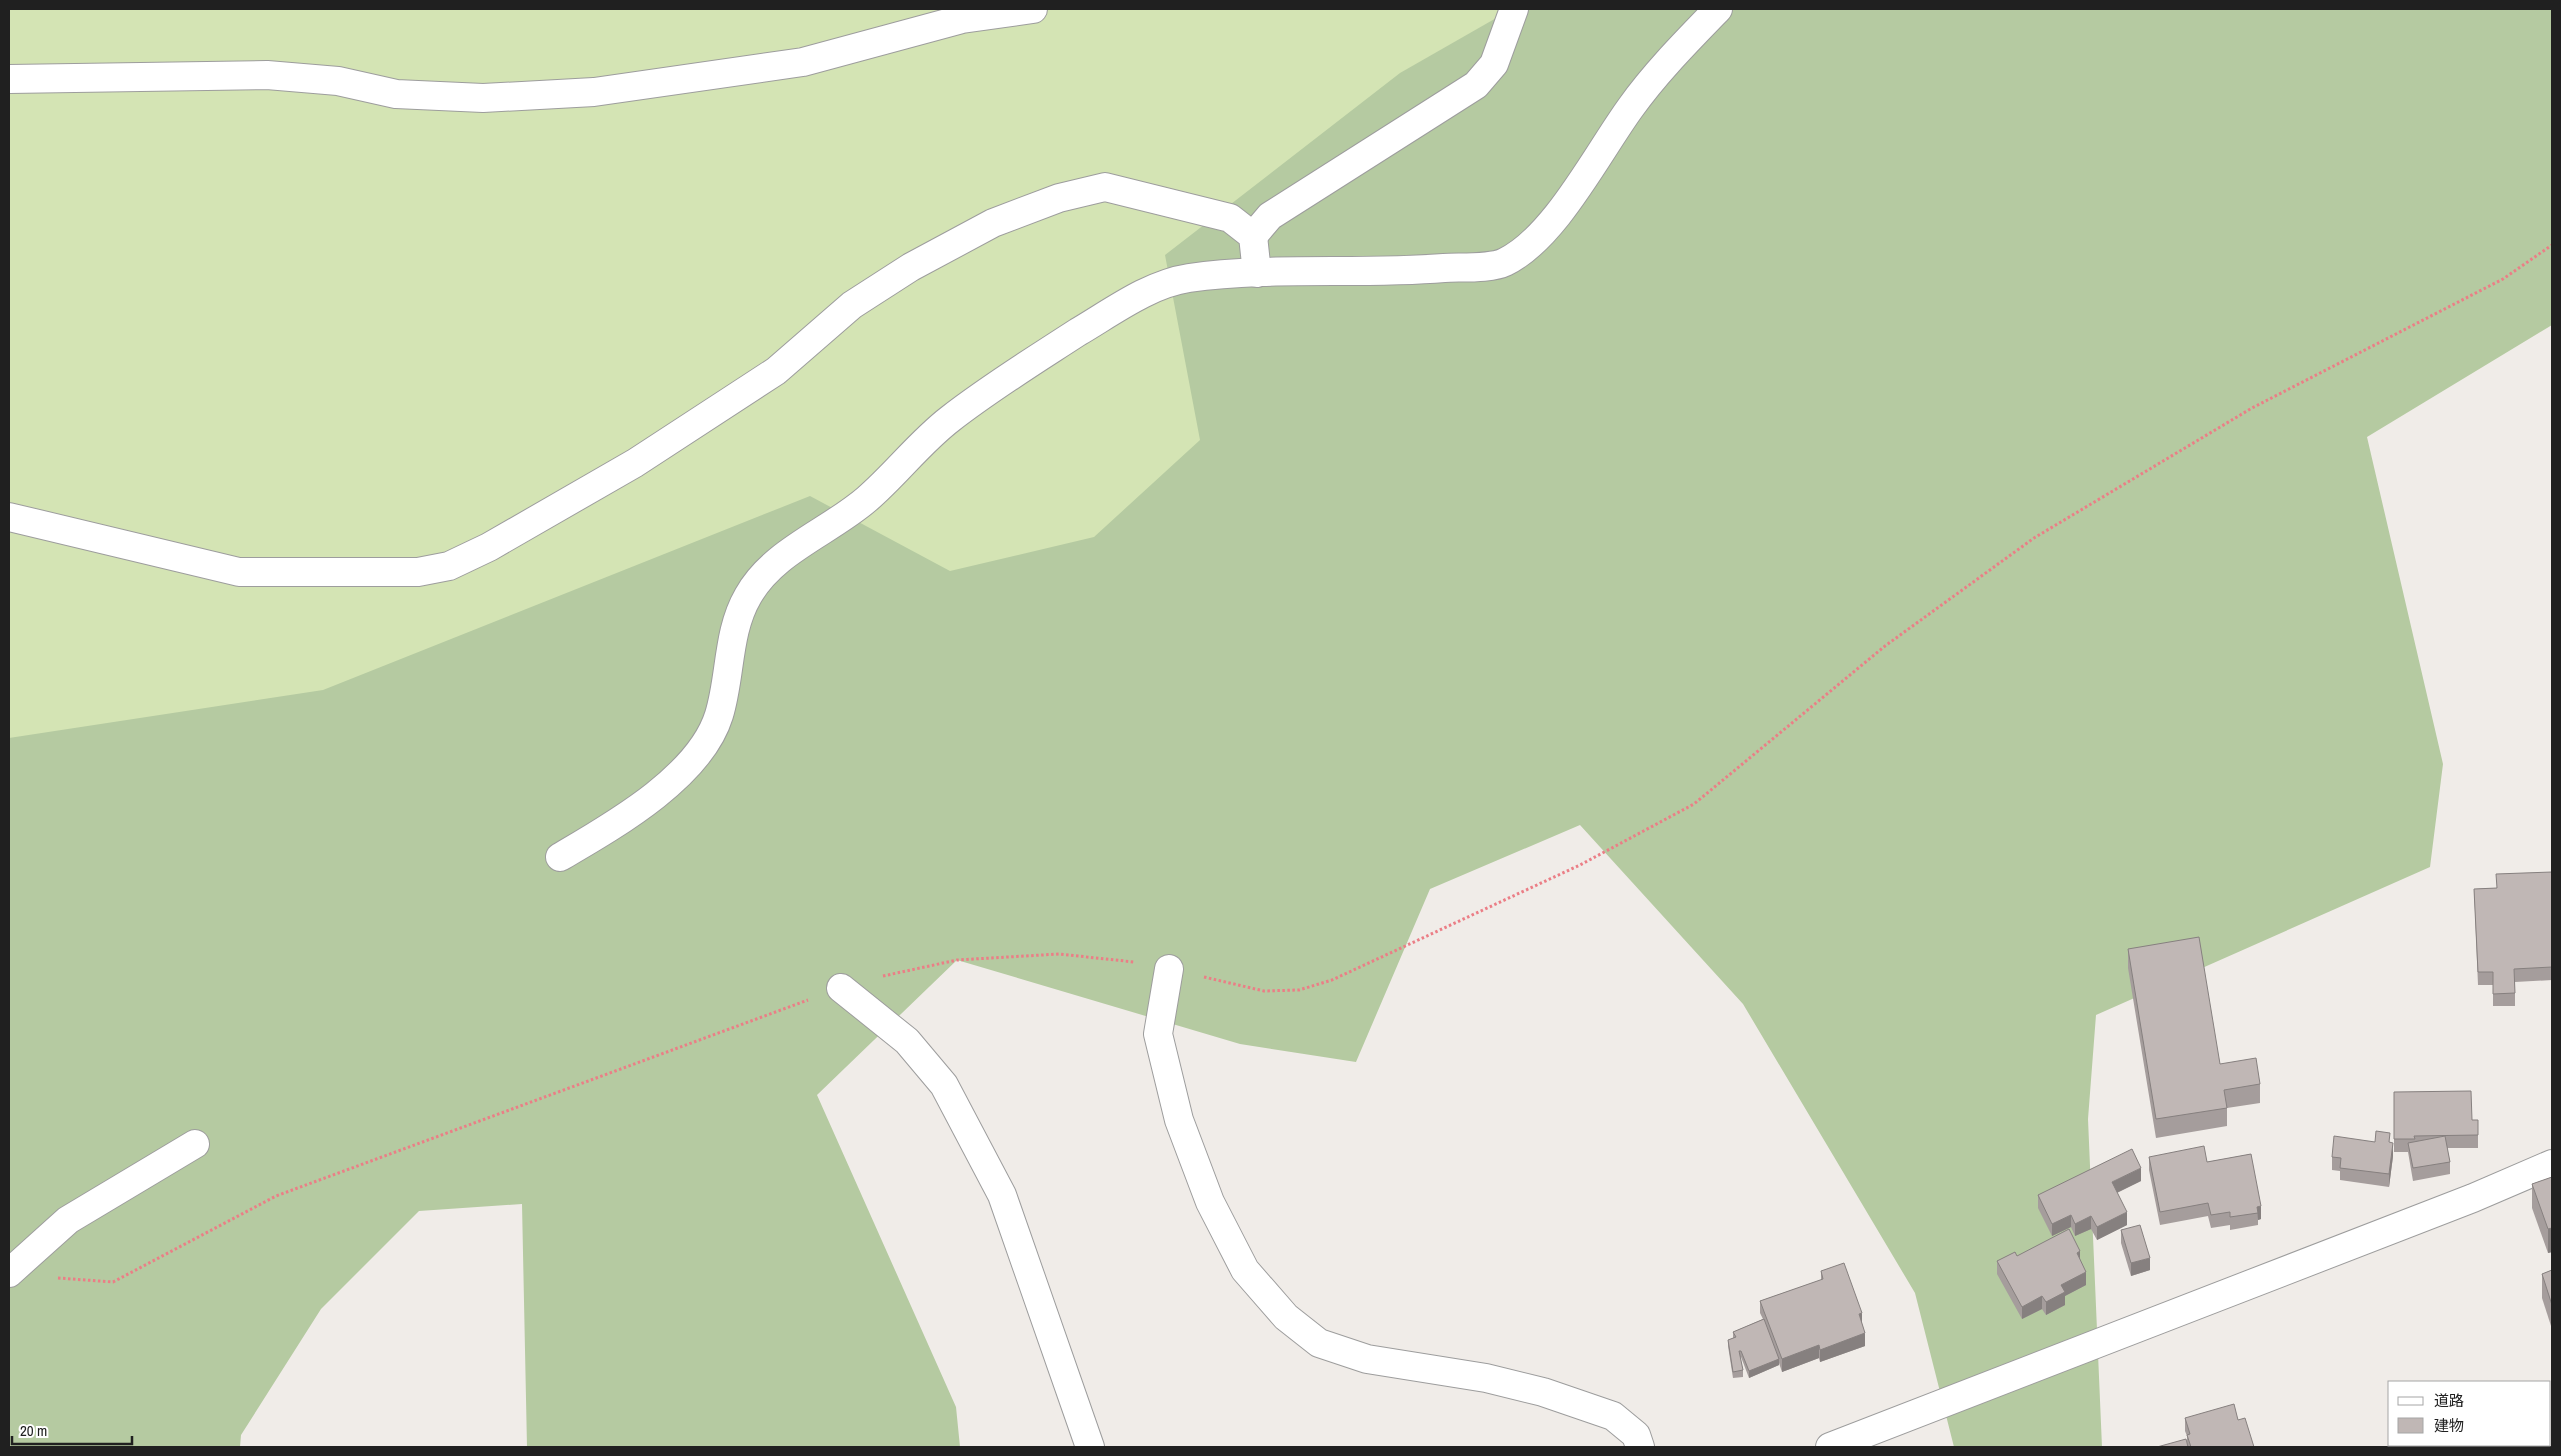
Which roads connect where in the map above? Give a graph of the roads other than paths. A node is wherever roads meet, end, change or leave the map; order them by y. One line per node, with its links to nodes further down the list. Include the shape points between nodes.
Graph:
1 (1032, 9): 4 (street, via 962,19 803,62 594,92 482,98 396,94 338,81 267,75)
2 (1514, 9): 5 (street, via 1494,64 1476,85 1270,216)
3 (1718, 9): 6 (street, via 1666,63 1632,106 1545,229 1502,264 1397,272)
4 (9, 79)
5 (1253, 236): 6 (street); 7 (street, via 1230,218 1105,186 1059,198 993,223 911,267 852,305 776,371 635,463 489,547 449,566 418,572 238,572)
6 (1257, 273): 8 (street, via 1185,278 1155,289 1110,313 1019,370 947,421 870,496 768,569 748,595 735,625 718,720 701,749 678,776 624,820)
7 (9, 517)
8 (560, 857)
9 (1169, 969): 15 (street, via 1158,1034 1179,1120 1210,1202 1245,1270 1286,1317 1320,1343 1367,1359 1486,1378 1543,1392 1613,1416 1636,1434)
10 (841, 988): 14 (street, via 908,1041 944,1085 1002,1195)
11 (196, 1144): 13 (street, via 68,1220)
12 (2552, 1164): 16 (street, via 2473,1198)
13 (9, 1273)
14 (1090, 1447)
15 (1640, 1447)
16 (1830, 1447)

